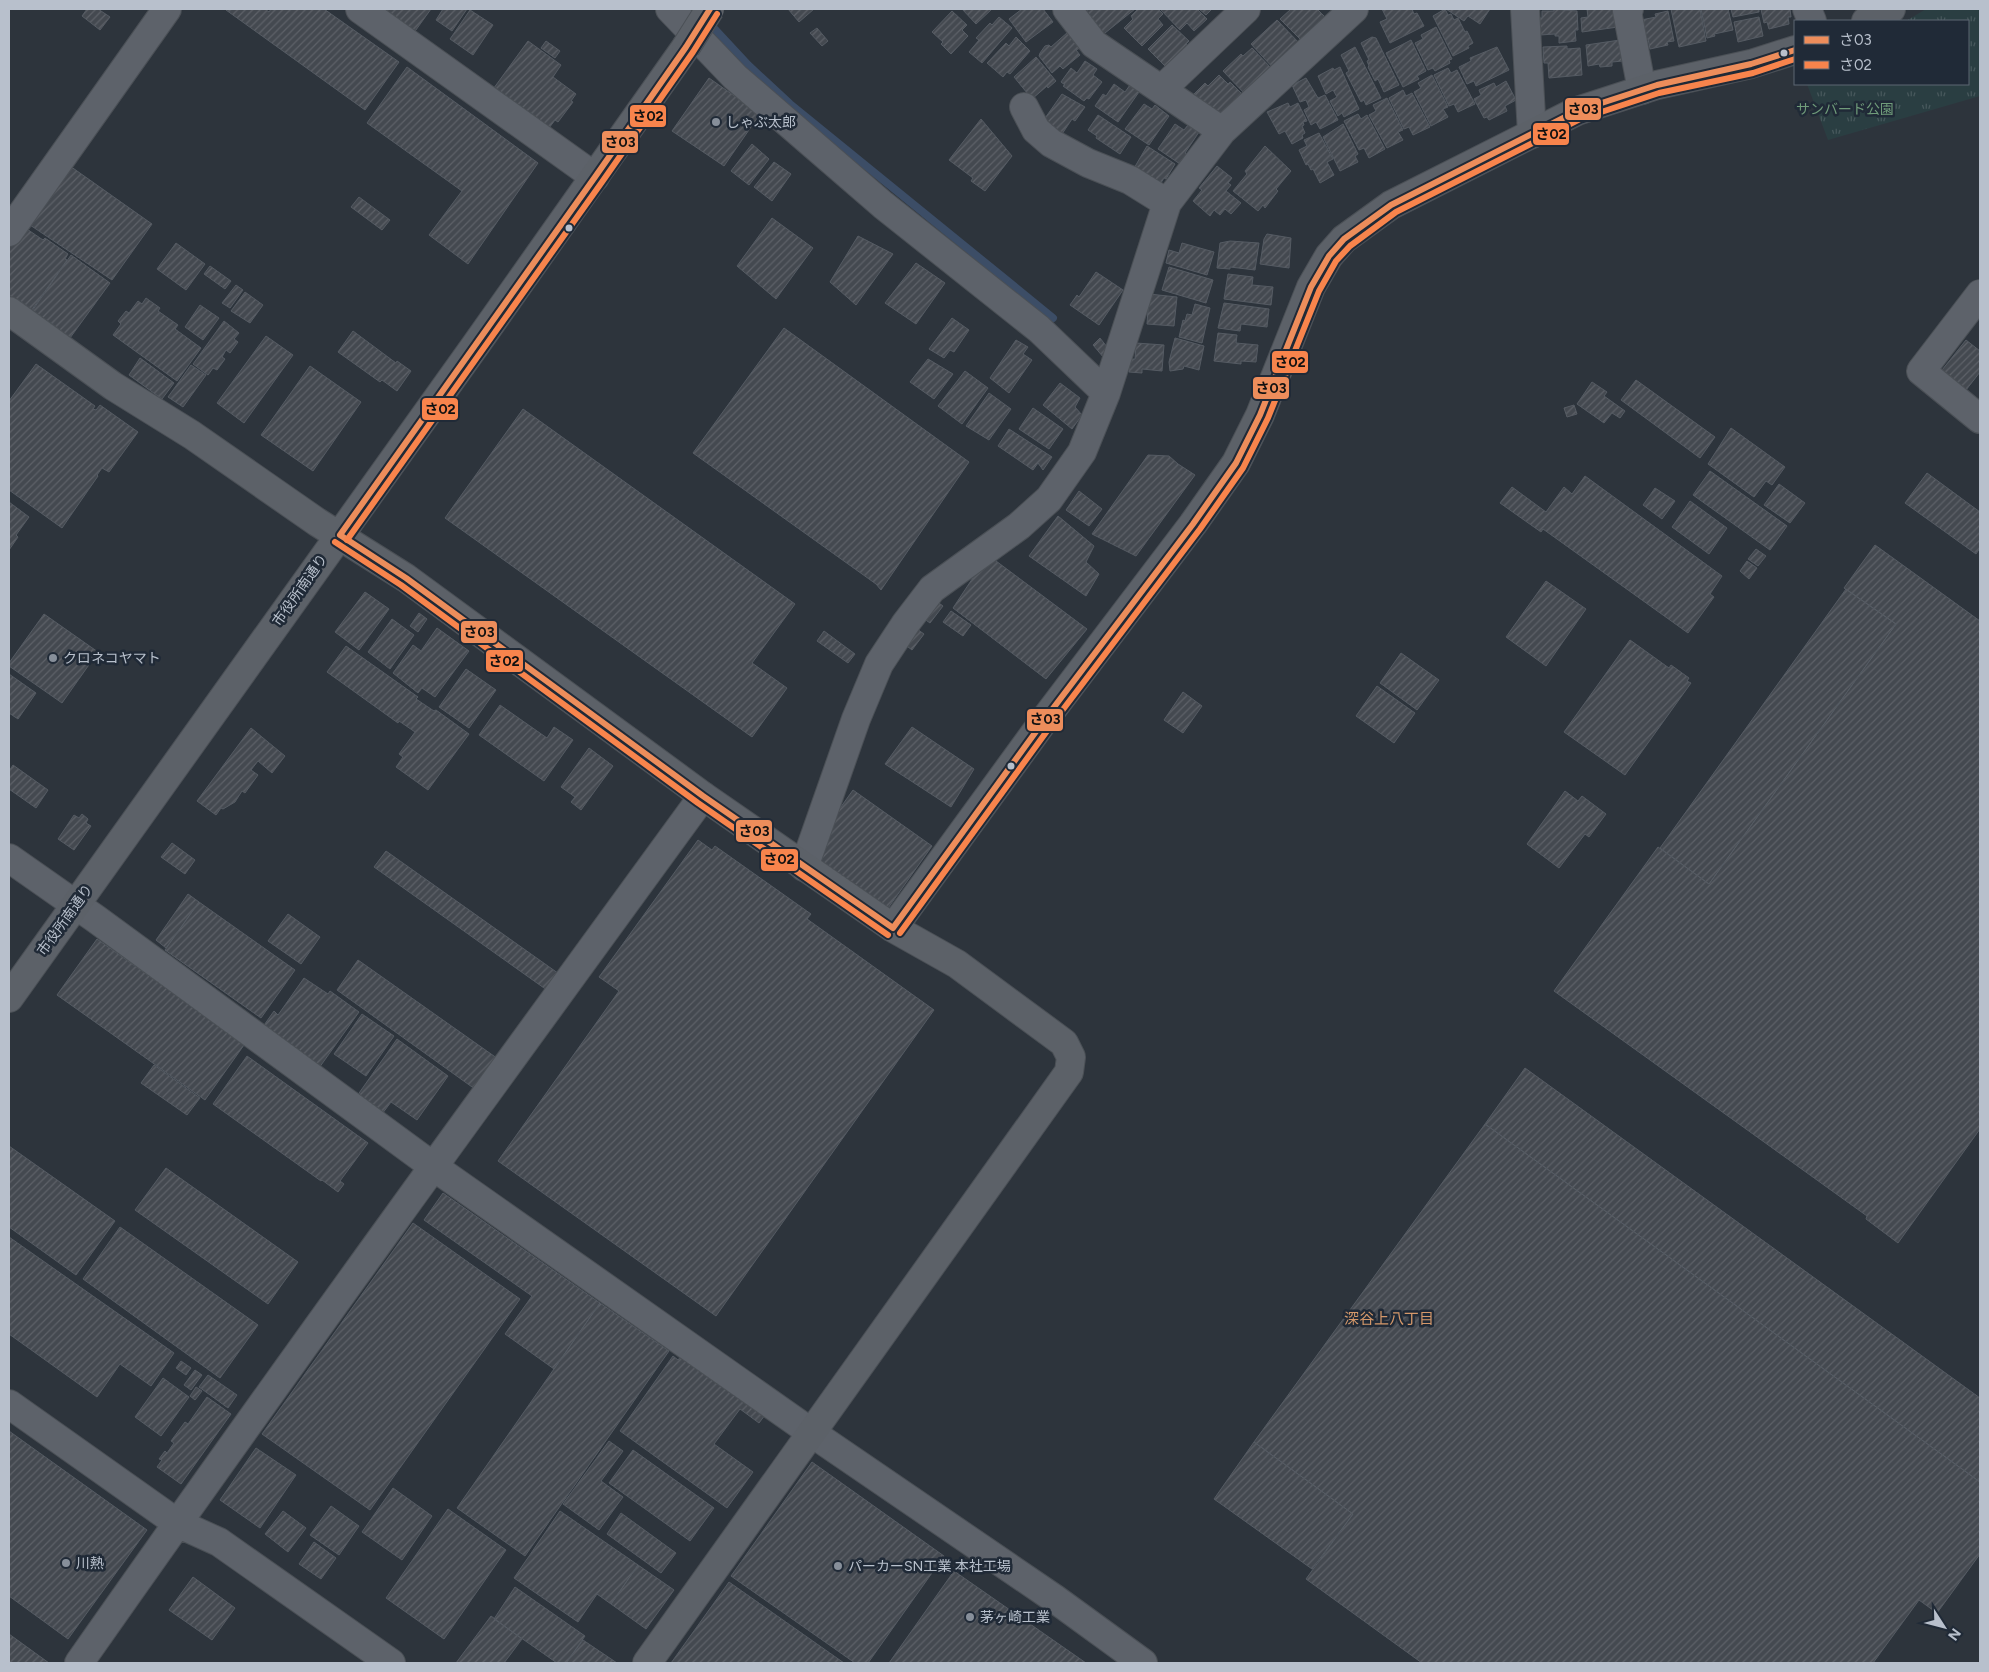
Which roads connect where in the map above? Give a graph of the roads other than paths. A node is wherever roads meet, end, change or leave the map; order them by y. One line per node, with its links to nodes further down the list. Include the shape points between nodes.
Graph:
1 (167, 9): 20 (street)
2 (360, 9): 18 (street)
3 (670, 9): 23 (street, via 735,77 883,205 1039,329)
4 (710, 9): 18 (street, 市役所南通り, bridge)
5 (1067, 9): 13 (street, via 1094,44)
6 (1246, 9): 13 (street)
7 (1354, 9): 16 (street)
8 (1524, 9): 17 (street)
9 (1629, 9): 14 (street)
10 (1891, 9): 11 (street)
11 (1868, 20)
12 (1794, 50): 14 (street)
13 (1162, 89): 16 (street)
14 (1642, 90): 17 (street, via 1577,110)
15 (1024, 106): 19 (street, via 1036,130 1051,143 1130,180)
16 (1222, 131): 19 (street)
17 (1532, 134): 30 (street, via 1392,205 1344,239 1329,256 1311,287 1270,391 1236,463)
18 (596, 177): 25 (street, 市役所南通り)
19 (1167, 203): 23 (street)
20 (9, 232)
21 (1980, 294): 24 (street, via 1921,371)
22 (9, 311): 25 (street, via 113,386)
23 (1106, 394): 28 (street, via 1082,452 1049,499 1019,526 932,589 884,656 856,719)
24 (1980, 419)
25 (340, 535): 26 (street, via 406,578); 29 (street, 市役所南通り)
26 (702, 796): 28 (street); 32 (street)
27 (9, 858): 29 (street)
28 (804, 867): 30 (street)
29 (76, 905): 31 (street, 市役所南通り); 32 (street)
30 (893, 928): 34 (street, via 965,970 1064,1043 1072,1057 1069,1072)
31 (9, 998)
32 (434, 1167): 34 (street); 35 (street)
33 (9, 1404): 35 (street)
34 (812, 1433): 38 (street); 39 (street)
35 (177, 1523): 36 (street); 37 (street, via 219,1542)
36 (79, 1663)
37 (390, 1663)
38 (647, 1663)
39 (1143, 1663)

